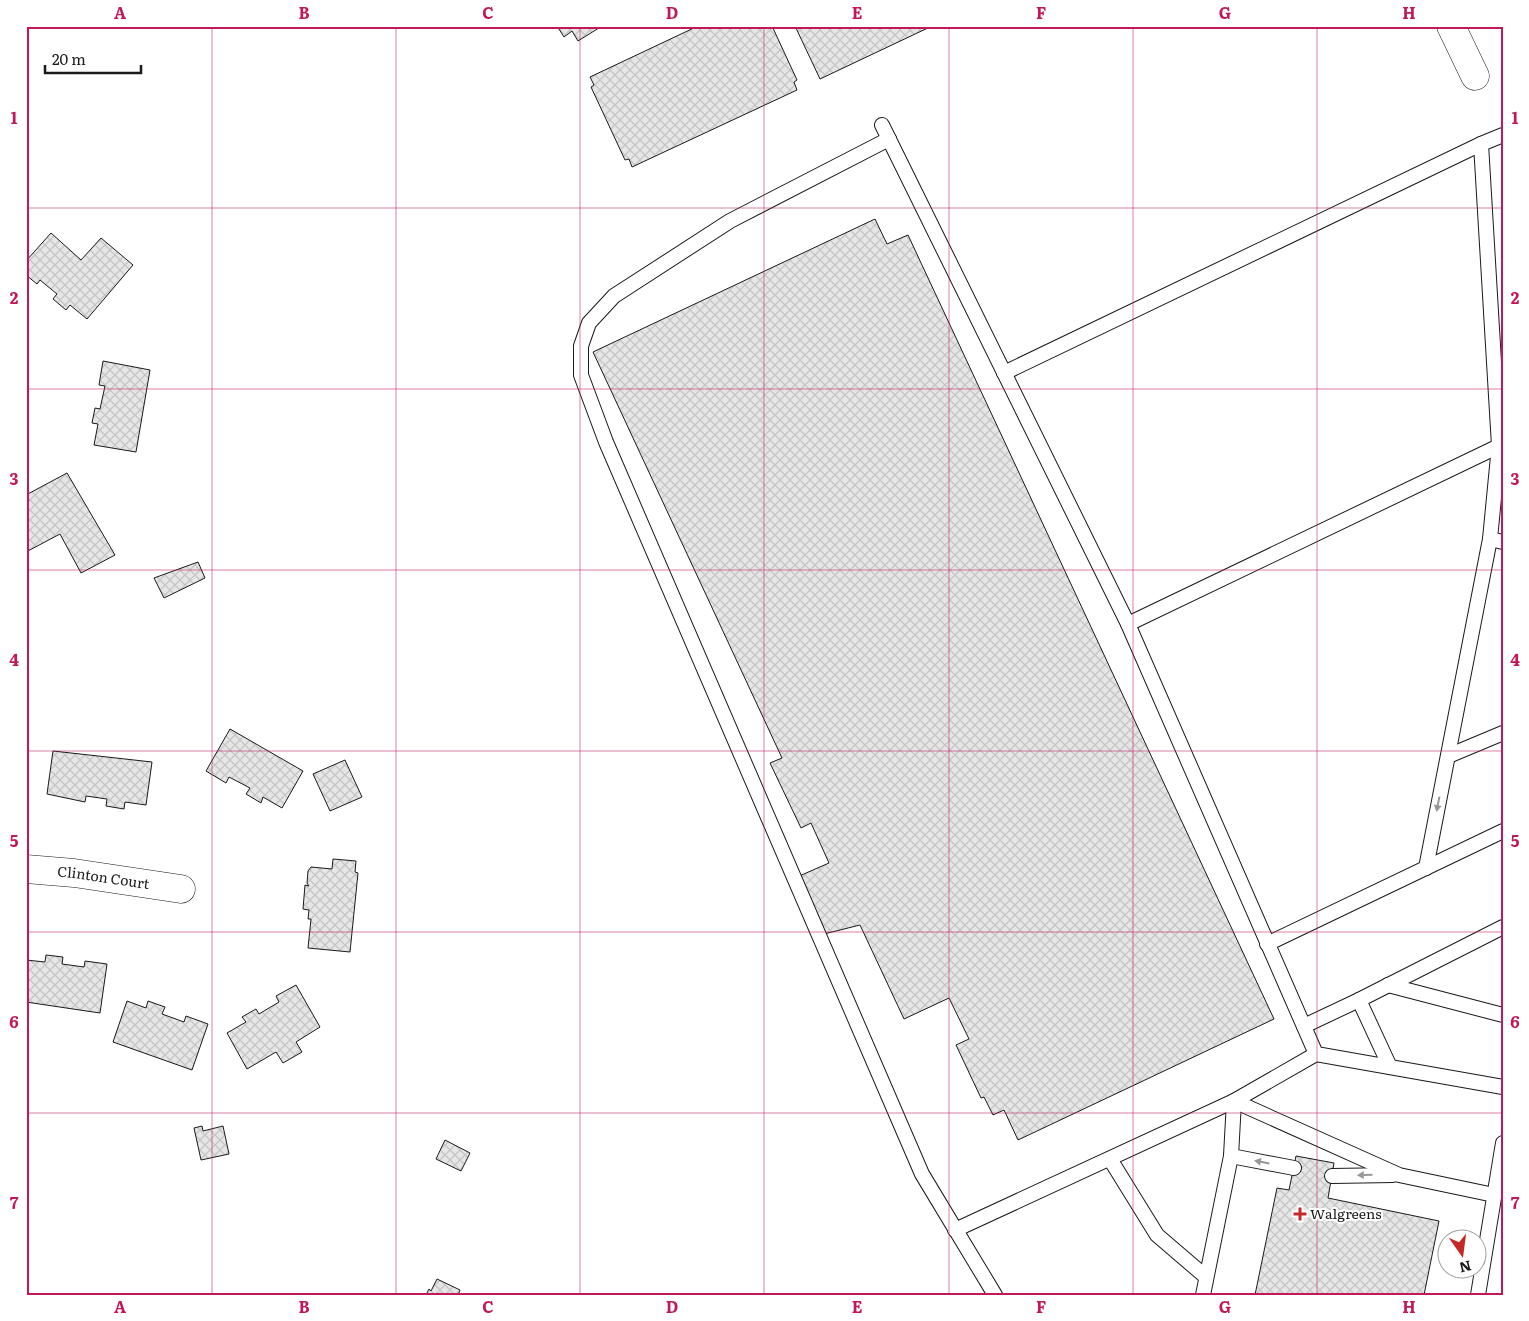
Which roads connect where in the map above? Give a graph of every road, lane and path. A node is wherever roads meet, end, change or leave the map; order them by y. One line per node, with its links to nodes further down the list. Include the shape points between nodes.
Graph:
1 (1452, 26): 2 (street)
2 (1475, 76)
3 (882, 125): 5 (lane)
4 (1503, 135): 6 (lane)
5 (889, 139): 8 (lane); 35 (lane, via 730,221 614,296 589,323 581,346 581,375 610,451 918,1165)
6 (1481, 144): 7 (lane); 8 (lane)
7 (1497, 319): 9 (lane)
8 (1004, 374): 11 (lane)
9 (1501, 445): 10 (lane); 11 (lane)
10 (1496, 540): 13 (lane)
11 (1128, 624): 19 (lane)
12 (1503, 732): 13 (lane)
13 (1448, 756): 15 (lane, one-way to 15)
14 (1503, 831): 15 (lane)
15 (1426, 868): 19 (lane)
16 (26, 869): 17 (street, Clinton Court)
17 (181, 889)
18 (1503, 927): 20 (lane)
19 (1267, 944): 23 (lane)
20 (1388, 985): 21 (lane); 22 (lane)
21 (1359, 1000): 23 (lane); 25 (lane)
22 (1503, 1015)
23 (1304, 1026): 24 (lane)
24 (1316, 1054): 25 (lane); 27 (lane)
25 (1390, 1067): 26 (lane)
26 (1503, 1087)
27 (1234, 1101): 29 (lane); 30 (lane); 32 (lane)
28 (1503, 1143): 34 (lane)
29 (1231, 1156): 31 (lane, one-way to 29); 36 (lane)
30 (1110, 1159): 35 (lane); 36 (lane, via 1157,1235)
31 (1294, 1168)
32 (1399, 1175): 33 (lane, one-way to 33); 34 (lane)
33 (1332, 1176)
34 (1494, 1195): 39 (lane)
35 (955, 1230): 37 (lane)
36 (1206, 1277): 38 (lane)
37 (995, 1295)
38 (1203, 1295)
39 (1478, 1295)

